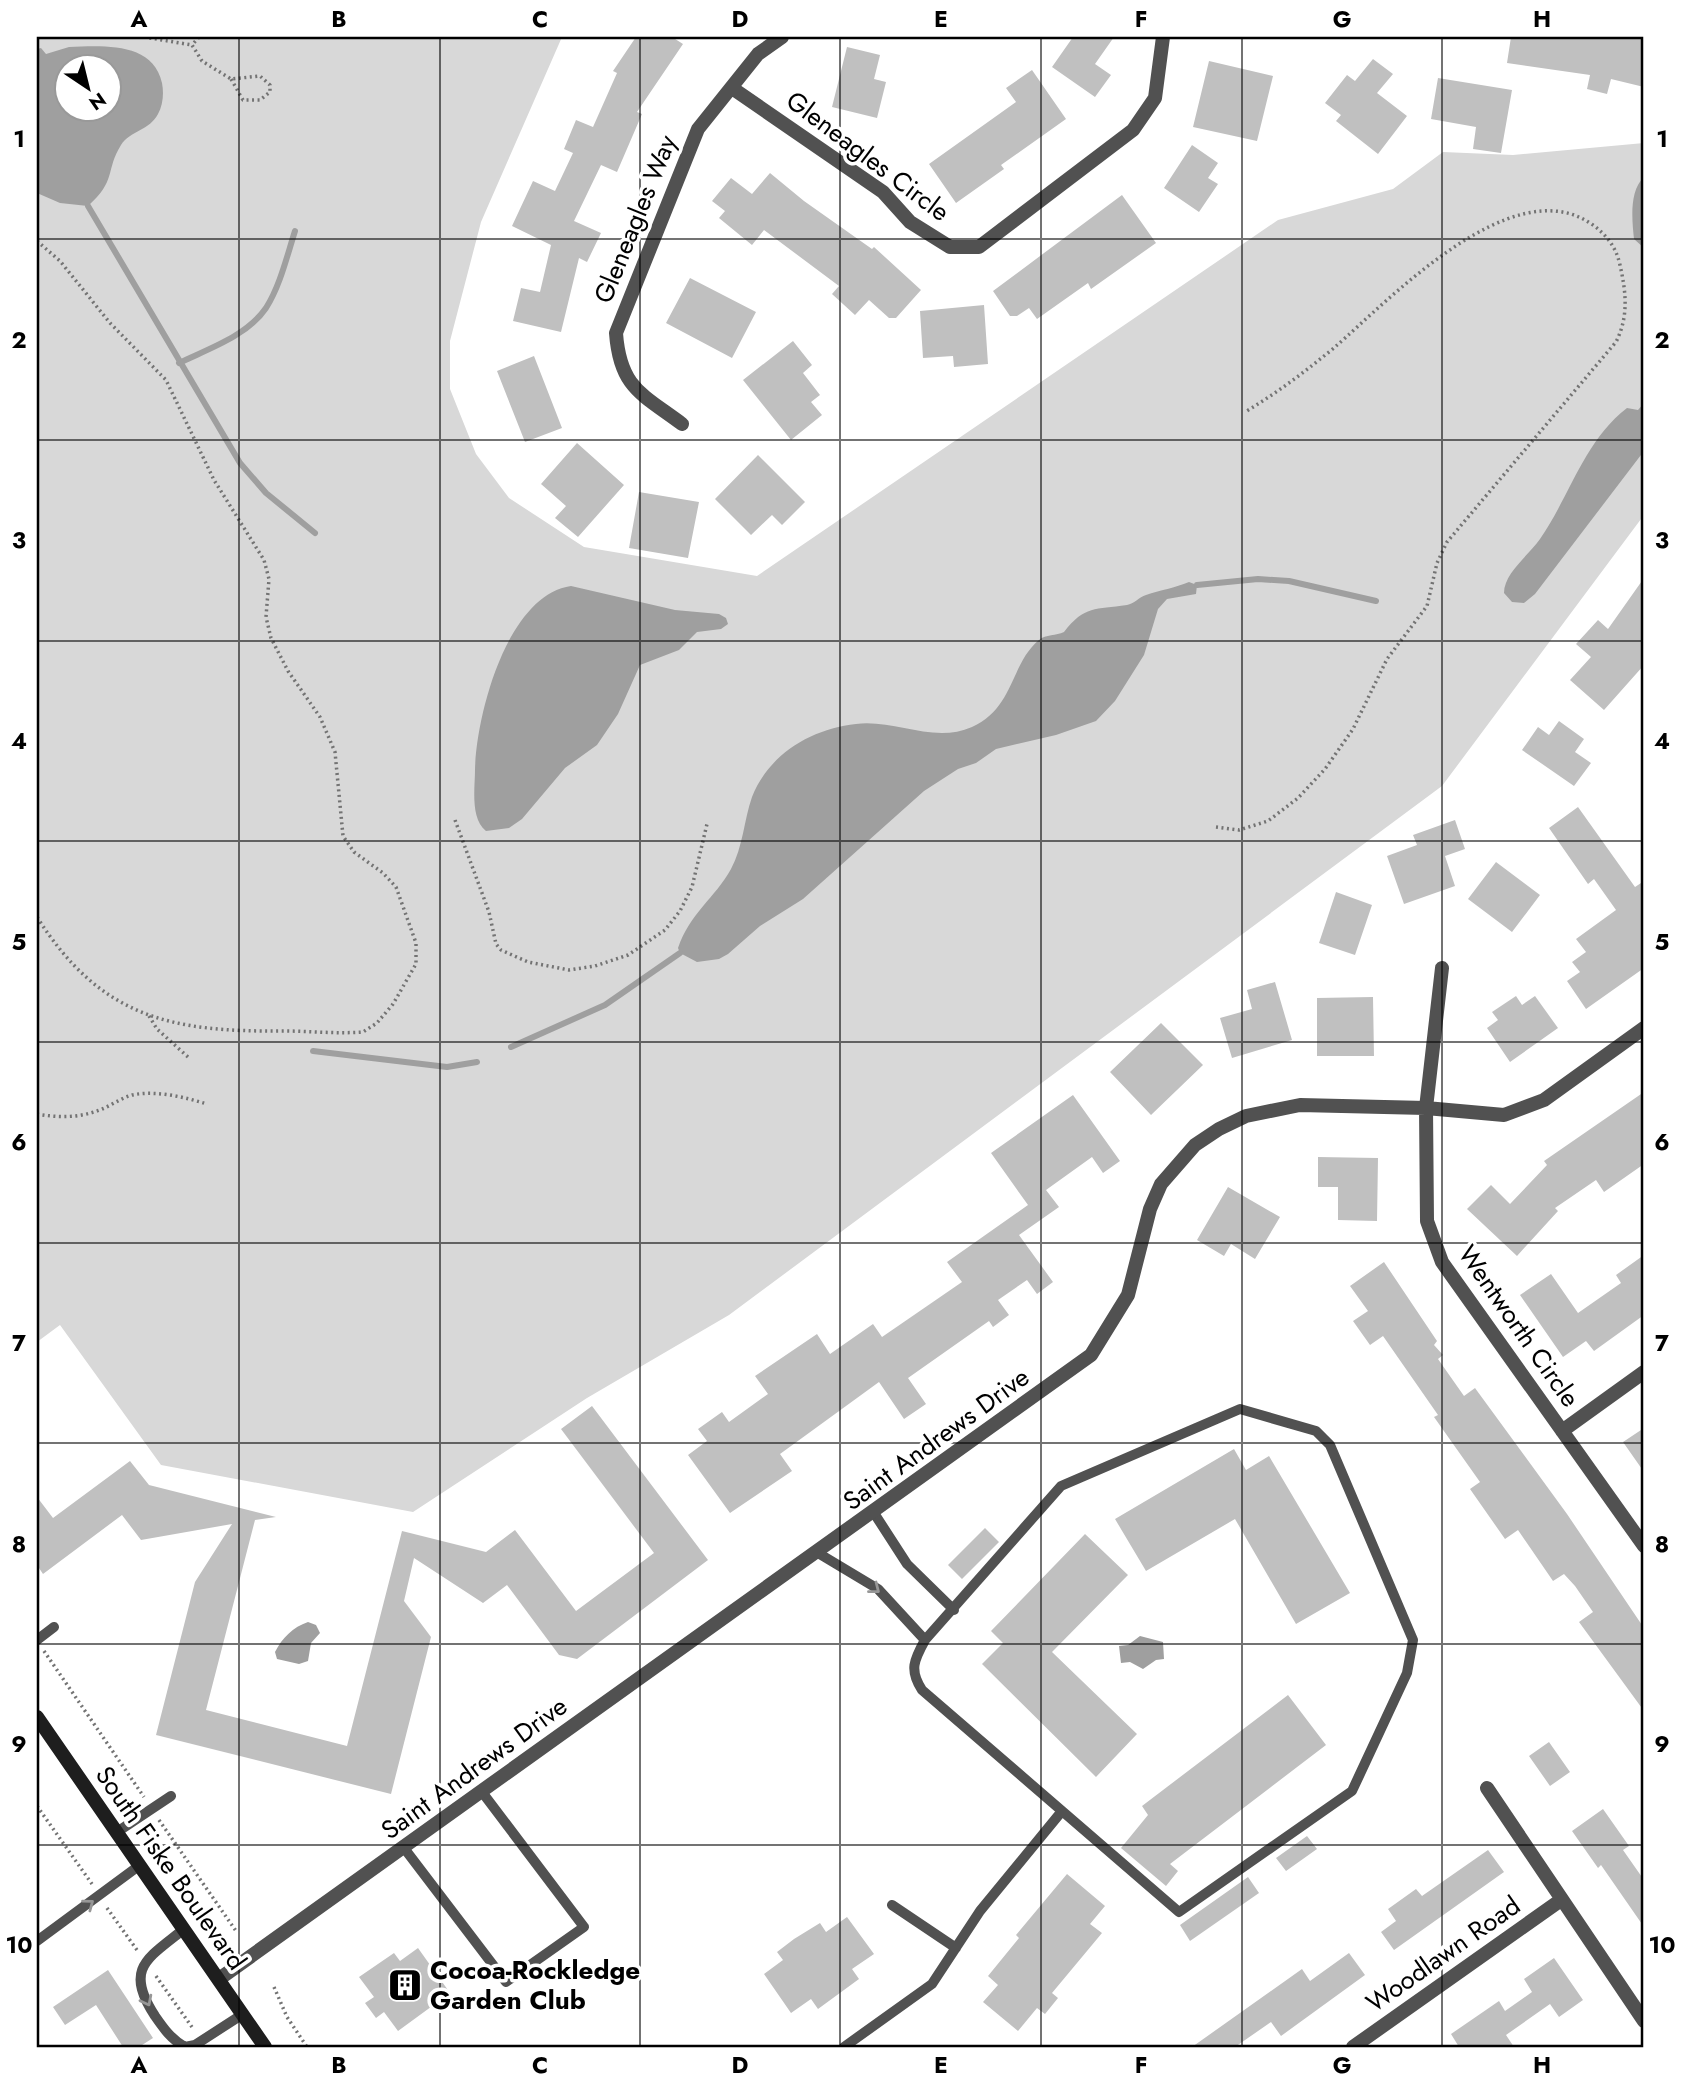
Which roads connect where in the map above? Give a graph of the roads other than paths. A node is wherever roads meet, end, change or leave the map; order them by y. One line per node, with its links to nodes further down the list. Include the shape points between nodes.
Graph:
1 (782, 37): 3 (street, Gleneagles Way, via 758,54)
2 (1163, 37): 3 (street, Gleneagles Circle, via 1155,98 1133,131 979,247 950,247 910,222 884,192)
3 (732, 88): 4 (street, Gleneagles Way, via 698,129 616,333 618,359 630,385)
4 (682, 424)
5 (1442, 968): 7 (street, Wentworth Circle)
6 (1644, 1028): 7 (street, Saint Andrews Drive, via 1544,1100 1504,1115)
7 (1426, 1108): 9 (street, Wentworth Circle, via 1427,1221 1442,1262); 10 (street, Saint Andrews Drive, via 1286,1106 1246,1116 1195,1145 1161,1184 1128,1295 1091,1355)
8 (1644, 1372): 9 (street)
9 (1562, 1431): 11 (street, Wentworth Circle)
10 (874, 1513): 12 (street, Saint Andrews Drive); 13 (lane, via 907,1564)
11 (1644, 1546)
12 (818, 1553): 15 (lane, one-way to 15, via 878,1589); 19 (street, Saint Andrews Drive)
13 (954, 1610): 15 (lane); 21 (lane, via 1061,1486 1241,1409 1316,1431 1330,1445 1413,1640 1408,1673 1352,1791 1179,1912)
14 (54, 1627): 16 (lane)
15 (925, 1640): 21 (lane, via 913,1664 913,1676 922,1690)
16 (39, 1643)
17 (37, 1717): 22 (main road, South Fiske Boulevard)
18 (1487, 1788): 25 (street)
19 (482, 1792): 23 (street, Saint Andrews Drive); 23 (lane, via 584,1927 506,1982)
20 (171, 1796): 22 (lane)
21 (1062, 1811): 29 (lane, via 980,1911)
22 (117, 1832): 24 (main road, South Fiske Boulevard)
23 (404, 1848): 30 (street, Saint Andrews Drive)
24 (140, 1866): 27 (main road, South Fiske Boulevard); 28 (lane, one-way to 24)
25 (1561, 1900): 32 (street); 35 (street, Woodlawn Road)
26 (892, 1905): 29 (lane)
27 (184, 1929): 30 (main road, South Fiske Boulevard); 31 (lane, one-way to 31, via 146,1962 139,1981 144,1999 164,2030 185,2047)
28 (37, 1941)
29 (956, 1948): 34 (lane, via 932,1984)
30 (219, 1979): 31 (main road, South Fiske Boulevard)
31 (243, 2014): 33 (main road, South Fiske Boulevard)
32 (1644, 2021)
33 (265, 2047)
34 (844, 2047)
35 (1353, 2047)

